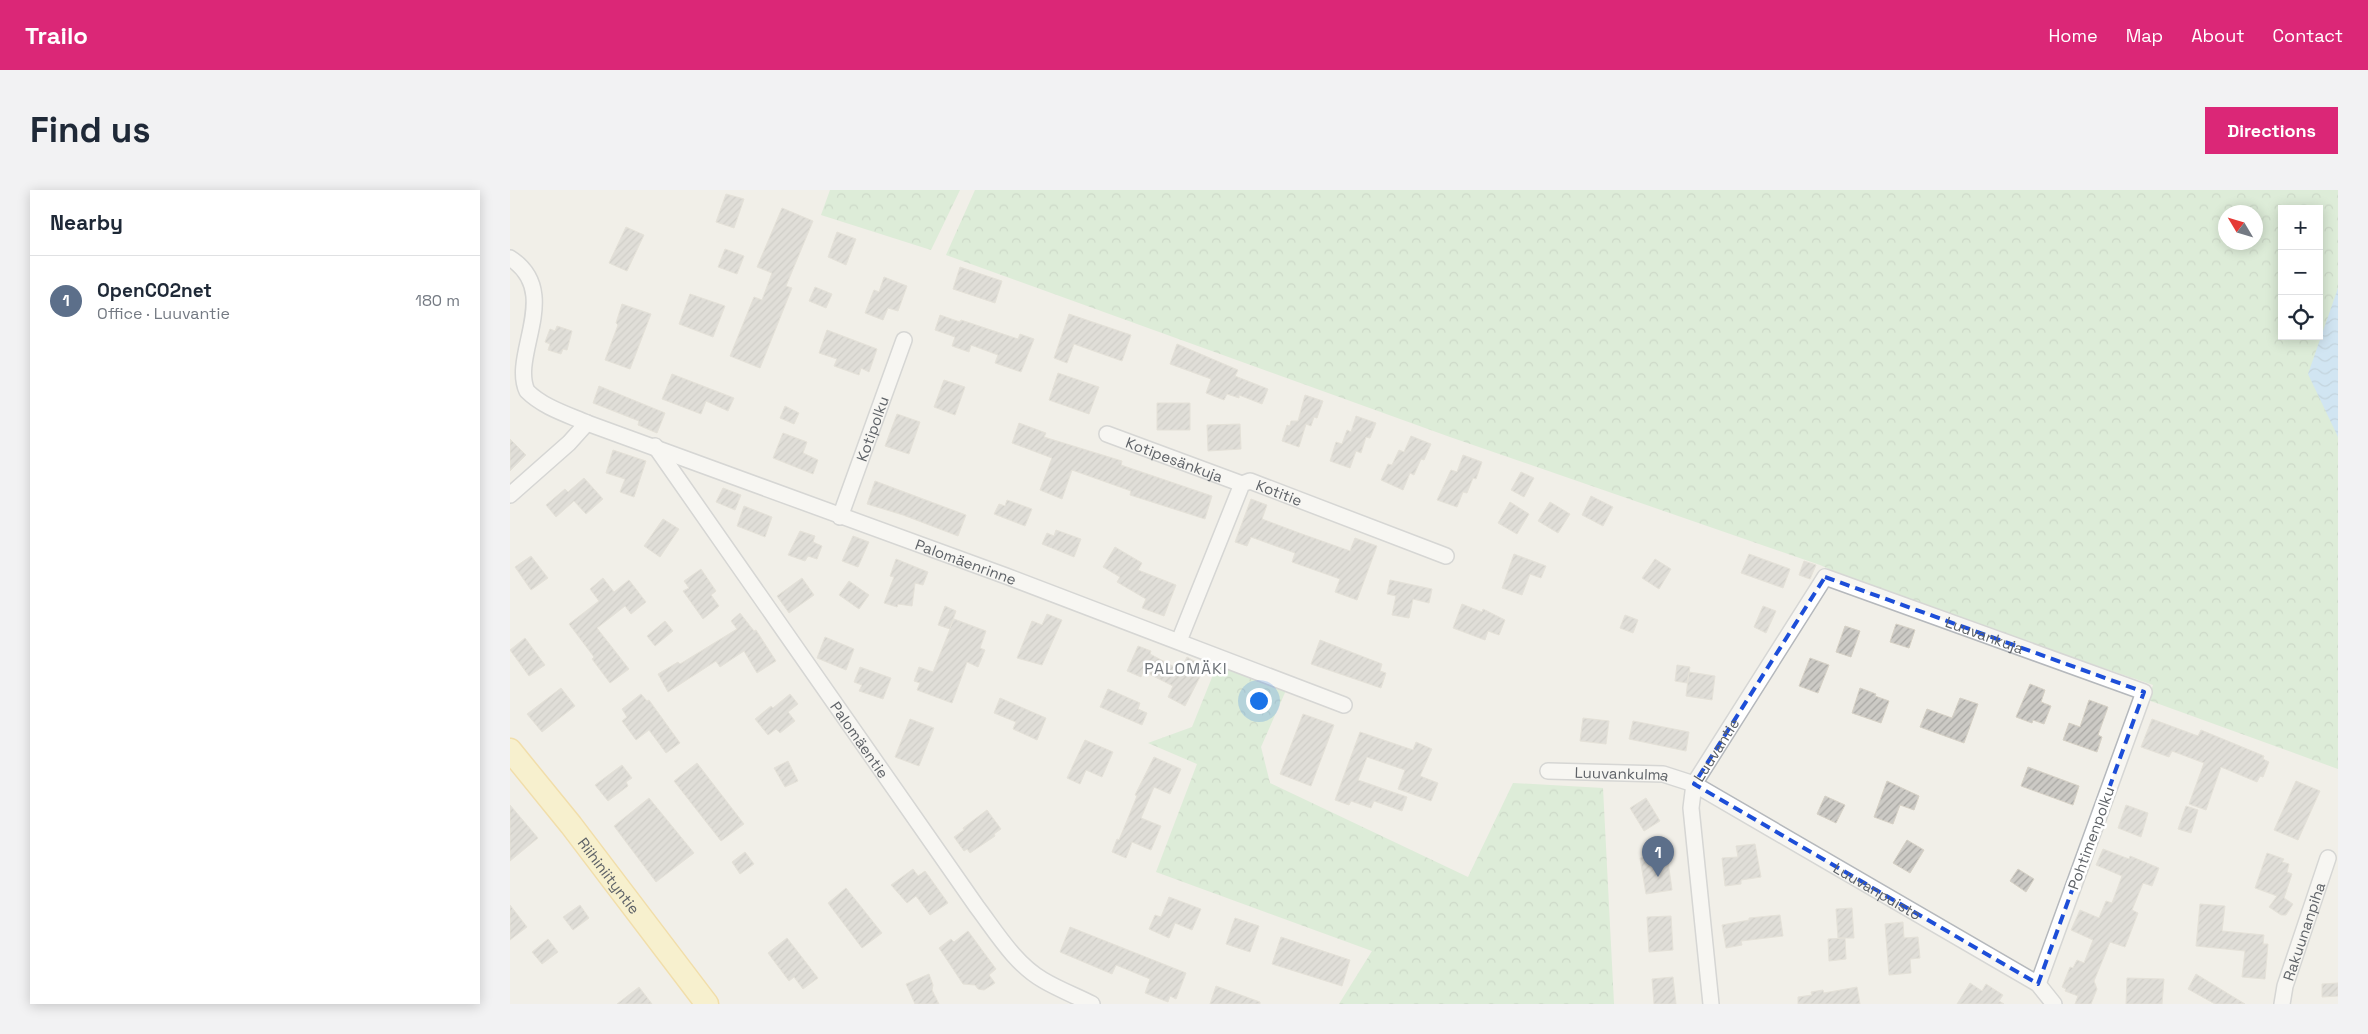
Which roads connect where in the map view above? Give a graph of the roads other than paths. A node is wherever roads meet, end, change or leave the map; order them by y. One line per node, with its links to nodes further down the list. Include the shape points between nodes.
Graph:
1 (510, 258): 3 (street, Palomäenrinne, via 524,270 529,283 527,320 516,350 518,376 525,390 544,404)
2 (904, 340): 8 (street, Kotipolku)
3 (587, 423): 5 (street, Palomäenrinne); 7 (street)
4 (1107, 434): 6 (street, Kotipesänkuja)
5 (655, 446): 8 (street, Palomäenrinne); 20 (street, Palomäentie, via 977,908 1032,972)
6 (1242, 484): 9 (street, Kotitie, via 1250,481); 11 (street, Kotitie)
7 (510, 495)
8 (840, 517): 11 (street, Palomäenrinne)
9 (1446, 556)
10 (1825, 577): 12 (street, Luuvankuja); 16 (street, Luuvantie)
11 (1179, 641): 13 (street, Palomäenrinne)
12 (2144, 692): 18 (street, Pohtimenpolku)
13 (1344, 705)
14 (510, 750): 19 (main road, Riihiniityntie)
15 (1548, 771): 16 (street, Luuvankulma, via 1663,774)
16 (1694, 784): 18 (street, Luuvanpuisto); 21 (street, Luuvantie, via 1691,808)
17 (2328, 858): 23 (street, Rakuunanpiha, via 2285,986)
18 (2038, 984): 22 (street, Luuvanpuisto)
19 (707, 1004)
20 (1092, 1004)
21 (1711, 1004)
22 (2054, 1004)
23 (2282, 1004)

